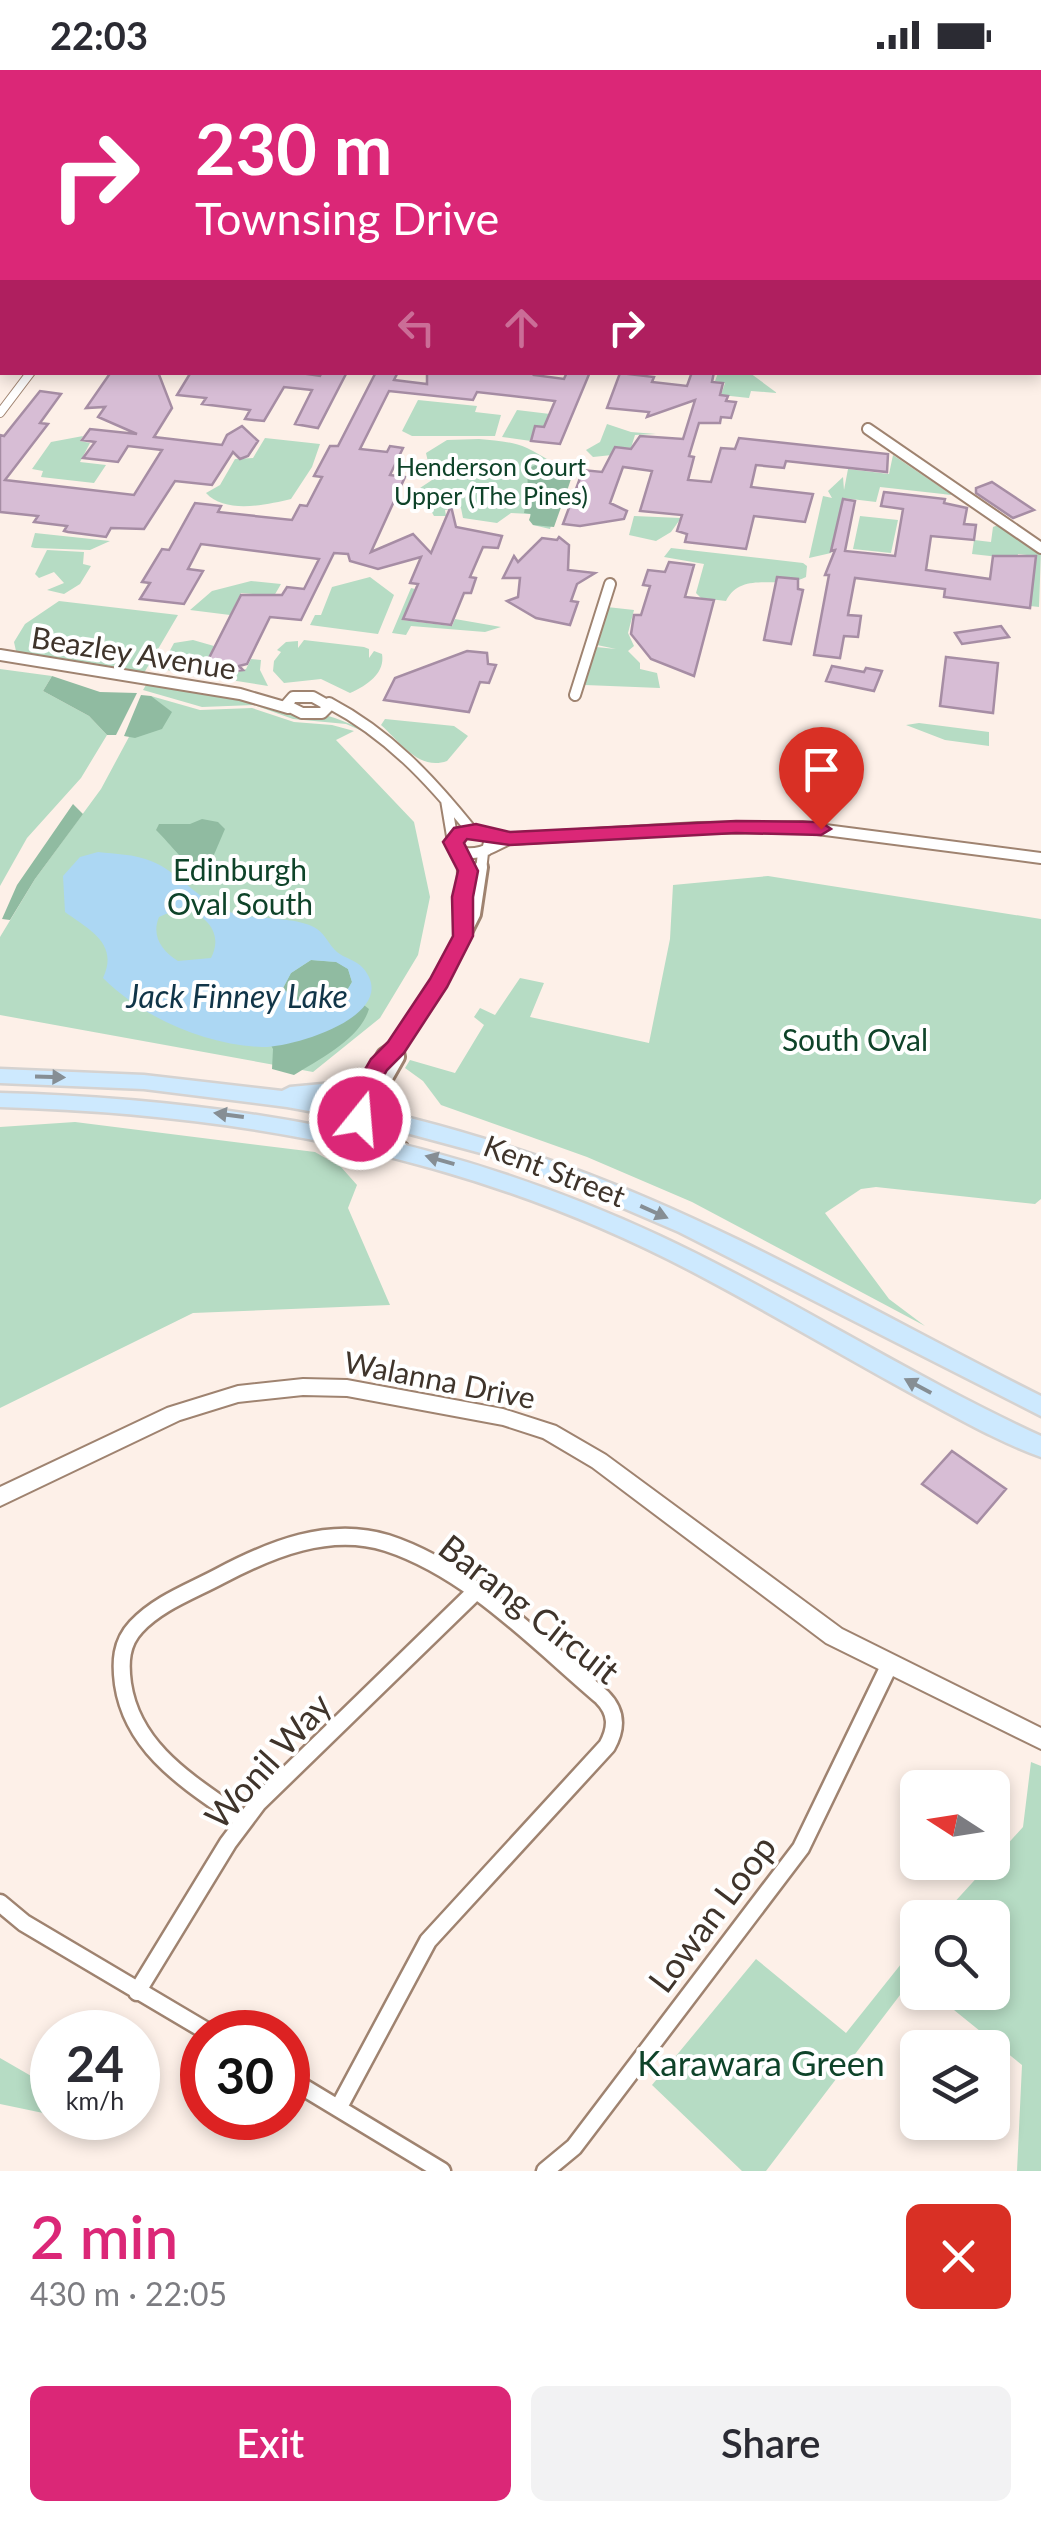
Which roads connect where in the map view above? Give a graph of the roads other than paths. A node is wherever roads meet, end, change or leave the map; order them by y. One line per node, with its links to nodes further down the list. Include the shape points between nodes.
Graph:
1 (30, 375): 2 (street)
2 (0, 412)
3 (868, 428): 4 (street)
4 (1041, 548)
5 (610, 584): 7 (street)
6 (0, 655): 8 (street, Beazley Avenue)
7 (574, 695)
8 (290, 703): 9 (street, Beazley Avenue); 9 (street, Beazley Avenue, via 313,697)
9 (325, 708): 10 (street, Beazley Avenue, via 366,723)
10 (446, 798): 11 (street, Beazley Avenue); 13 (street)
11 (477, 832): 12 (street); 13 (street, via 461,833); 14 (street, via 490,839)
12 (510, 839): 14 (street); 15 (street, via 802,827)
13 (456, 847): 14 (street); 16 (street, via 468,871)
14 (485, 852): 16 (street, via 474,914)
15 (1041, 858)
16 (463, 936): 17 (street)
17 (396, 1047): 19 (street); 22 (street, via 398,1058)
18 (0, 1076): 20 (main road, Kent Street, one-way to 20)
19 (366, 1087): 20 (main road); 22 (street)
20 (278, 1098): 22 (main road, Kent Street)
21 (0, 1100): 23 (main road, Kent Street, one-way to 21, via 172,1108)
22 (360, 1113): 23 (street); 24 (street, via 363,1126); 25 (main road, Kent Street, one-way to 25, via 516,1156 668,1217)
23 (326, 1132): 24 (main road, Kent Street)
24 (404, 1150): 26 (main road, Kent Street, one-way to 24, via 630,1232 543,1195)
25 (1041, 1407)
26 (1041, 1447)
27 (0, 1496): 29 (street, Walanna Drive, via 210,1400 302,1387 414,1399 530,1423 576,1446 802,1615)
28 (474, 1593): 31 (street, Wonil Way); 31 (street, Barang Circuit, via 386,1544 326,1538 256,1556 142,1620 124,1645 120,1665 133,1724); 36 (street, Barang Circuit, via 608,1702 614,1732 428,1941)
29 (890, 1666): 30 (street, Walanna Drive); 38 (street, Lowan Loop, via 780,1880 574,2147)
30 (1032, 1735)
31 (244, 1820): 33 (street, Wonil Way)
32 (0, 1903): 33 (street)
33 (136, 1992): 34 (street)
34 (180, 2016)
35 (310, 2091): 36 (street)
36 (338, 2107): 37 (street)
37 (442, 2171)
38 (545, 2171)

